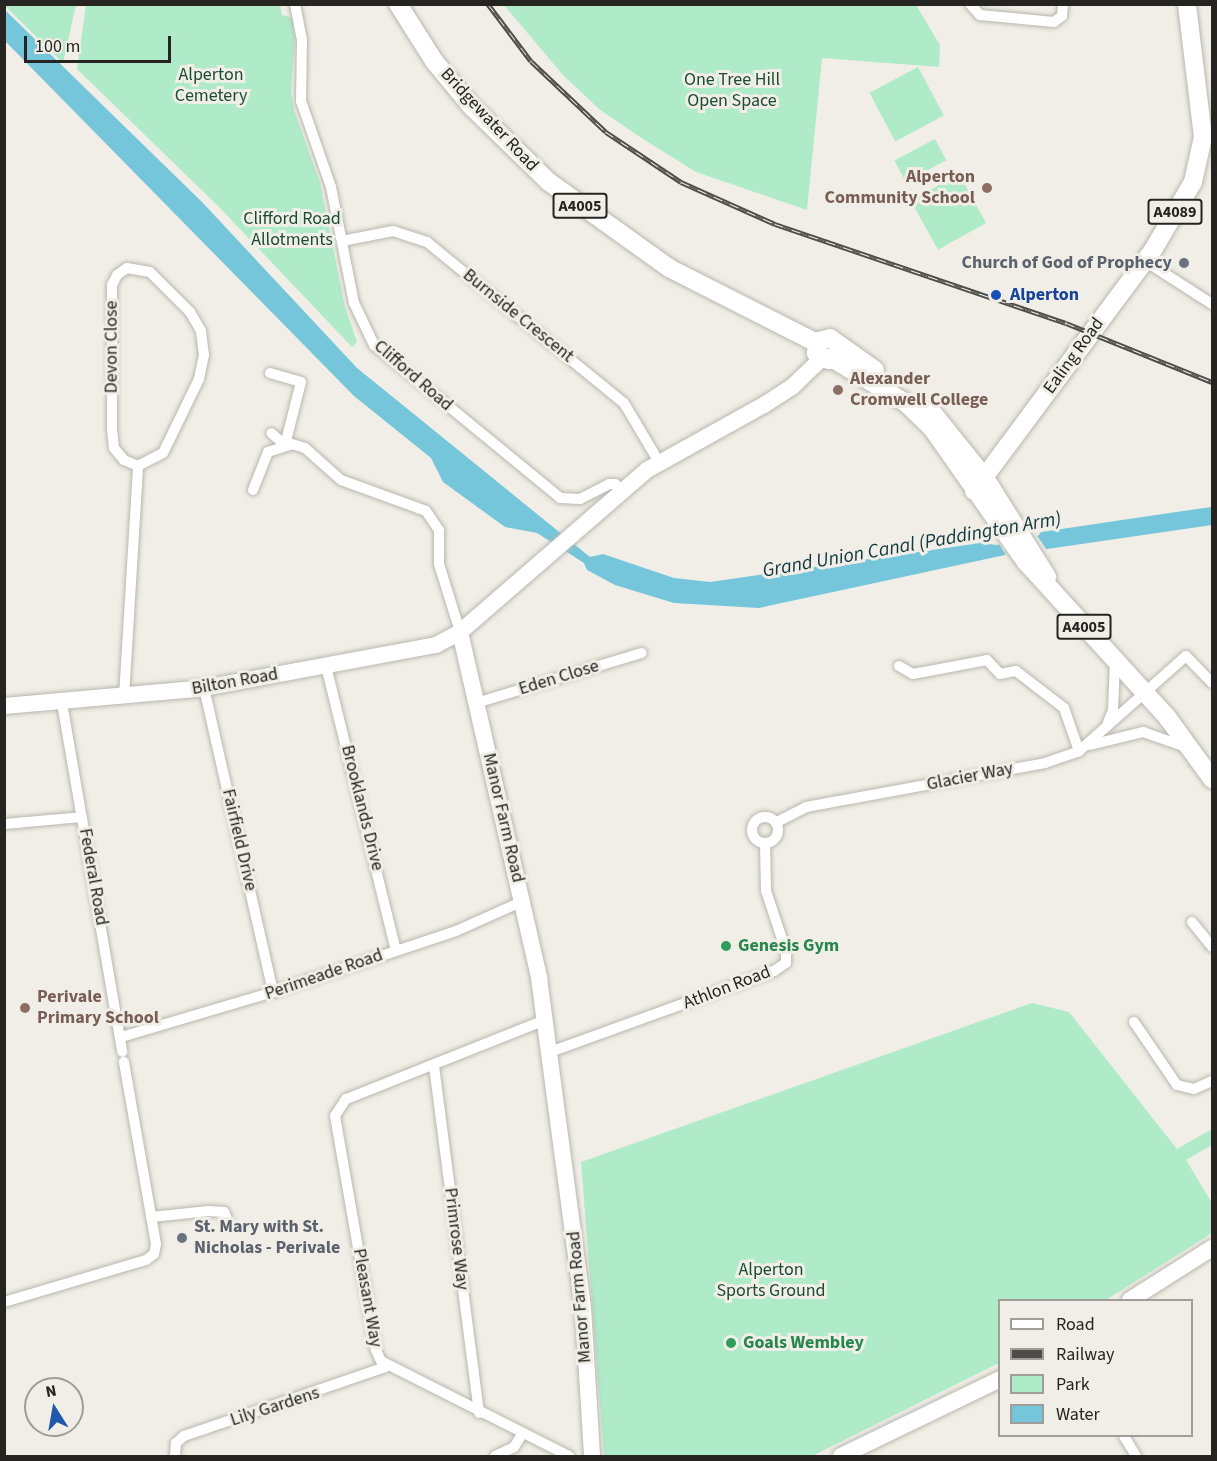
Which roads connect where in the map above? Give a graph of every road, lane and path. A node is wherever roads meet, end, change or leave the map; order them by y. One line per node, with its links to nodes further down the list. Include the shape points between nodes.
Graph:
1 (295, 4): 8 (street, Clifford Road, via 302,39 301,101 325,168)
2 (398, 4): 11 (main road, Bridgewater Road / A4005, via 434,61 471,106 549,182 669,268)
3 (970, 4): 4 (street, via 980,15 1054,22 1062,16)
4 (1063, 4)
5 (1187, 4): 6 (main road, A4089)
6 (1207, 110): 7 (main road, Ealing Road / A4089)
7 (1208, 131): 9 (main road, Ealing Road / A4089, via 1193,182)
8 (342, 241): 15 (street, Burnside Crescent, via 393,231 427,242 624,403); 21 (street, Clifford Road, via 354,303 374,345 560,498 580,499 609,484)
9 (1145, 261): 10 (street); 19 (main road, Ealing Road / A4089)
10 (1212, 304)
11 (827, 352): 15 (street, via 792,387); 19 (main road, Bridgewater Road / A4005, via 932,412)
12 (270, 373): 14 (street, via 301,382)
13 (271, 433): 14 (street)
14 (285, 445): 17 (street, via 268,452); 23 (street, via 306,448 341,480 426,511 435,518 442,545 439,564)
15 (659, 462): 21 (street)
16 (138, 466): 16 (street, Devon Close, via 124,460 114,448 112,285 117,274 139,268 150,272 190,312 201,331 204,356 199,379 163,453); 31 (street)
17 (257, 478): 18 (street); 20 (street)
18 (268, 483)
19 (980, 484): 22 (main road, A4005); 22 (main road, A4005, via 996,518)
20 (253, 490)
21 (622, 490): 23 (street)
22 (1015, 536): 25 (main road, A4005, via 1054,592)
23 (460, 632): 26 (street, Bilton Road, via 422,649); 33 (street, Manor Farm Road)
24 (642, 653): 33 (street, Eden Close)
25 (1115, 660): 30 (main road, A4005); 35 (street, via 1113,711)
26 (326, 666): 29 (street, Bilton Road); 46 (street, Brooklands Drive)
27 (899, 666): 36 (street, via 913,674 987,660 1000,674 1016,671 1064,708)
28 (1212, 683): 30 (street, Glacier Way, via 1186,656)
29 (204, 688): 31 (street, Bilton Road); 47 (street, Fairfield Drive)
30 (1143, 691): 35 (street, Glacier Way); 37 (main road, A4005)
31 (124, 697): 32 (street, Bilton Road)
32 (62, 703): 34 (street, Bilton Road); 39 (street, Federal Road)
33 (476, 703): 43 (street, Manor Farm Road)
34 (4, 706)
35 (1105, 727): 36 (street, Glacier Way)
36 (1081, 749): 37 (street, via 1143,732 1162,735); 40 (street, Glacier Way, via 1045,763 806,807)
37 (1194, 753): 38 (main road, A4005)
38 (1212, 779)
39 (82, 817): 41 (street); 50 (street, Federal Road)
40 (777, 822): 42 (street, via 777,837); 42 (street, via 761,817 753,823 754,839)
41 (4, 824)
42 (765, 844): 51 (street, Athlon Road, via 766,891 786,951 786,963 774,971)
43 (523, 901): 46 (street, Perimeade Road, via 456,931); 48 (street, Manor Farm Road)
44 (1192, 921): 45 (street)
45 (1212, 947)
46 (396, 950): 47 (street, Perimeade Road)
47 (273, 992): 50 (street, Perimeade Road)
48 (545, 1020): 51 (street, Manor Farm Road); 52 (street, Pleasant Way)
49 (1134, 1022): 53 (street, via 1177,1085 1194,1089)
50 (121, 1037): 54 (street, Federal Road)
51 (550, 1052): 67 (street, Manor Farm Road, via 583,1308)
52 (434, 1066): 59 (street, Pleasant Way, via 346,1100 334,1116 376,1350); 61 (street, Primrose Way)
53 (1212, 1081)
54 (151, 1216): 55 (street, via 209,1211 224,1212); 58 (street, Federal Road, via 154,1254 146,1260)
55 (228, 1221)
56 (1212, 1248): 57 (street)
57 (1132, 1299)
58 (4, 1302)
59 (387, 1367): 61 (street, Pleasant Way); 64 (street, Lily Gardens, via 184,1436 176,1443)
60 (998, 1379): 68 (street)
61 (479, 1413): 62 (street, Pleasant Way)
62 (522, 1434): 65 (street, via 514,1447); 66 (street, Pleasant Way)
63 (1125, 1437): 69 (street)
64 (175, 1456)
65 (495, 1456)
66 (569, 1456)
67 (592, 1456)
68 (842, 1456)
69 (1136, 1456)

